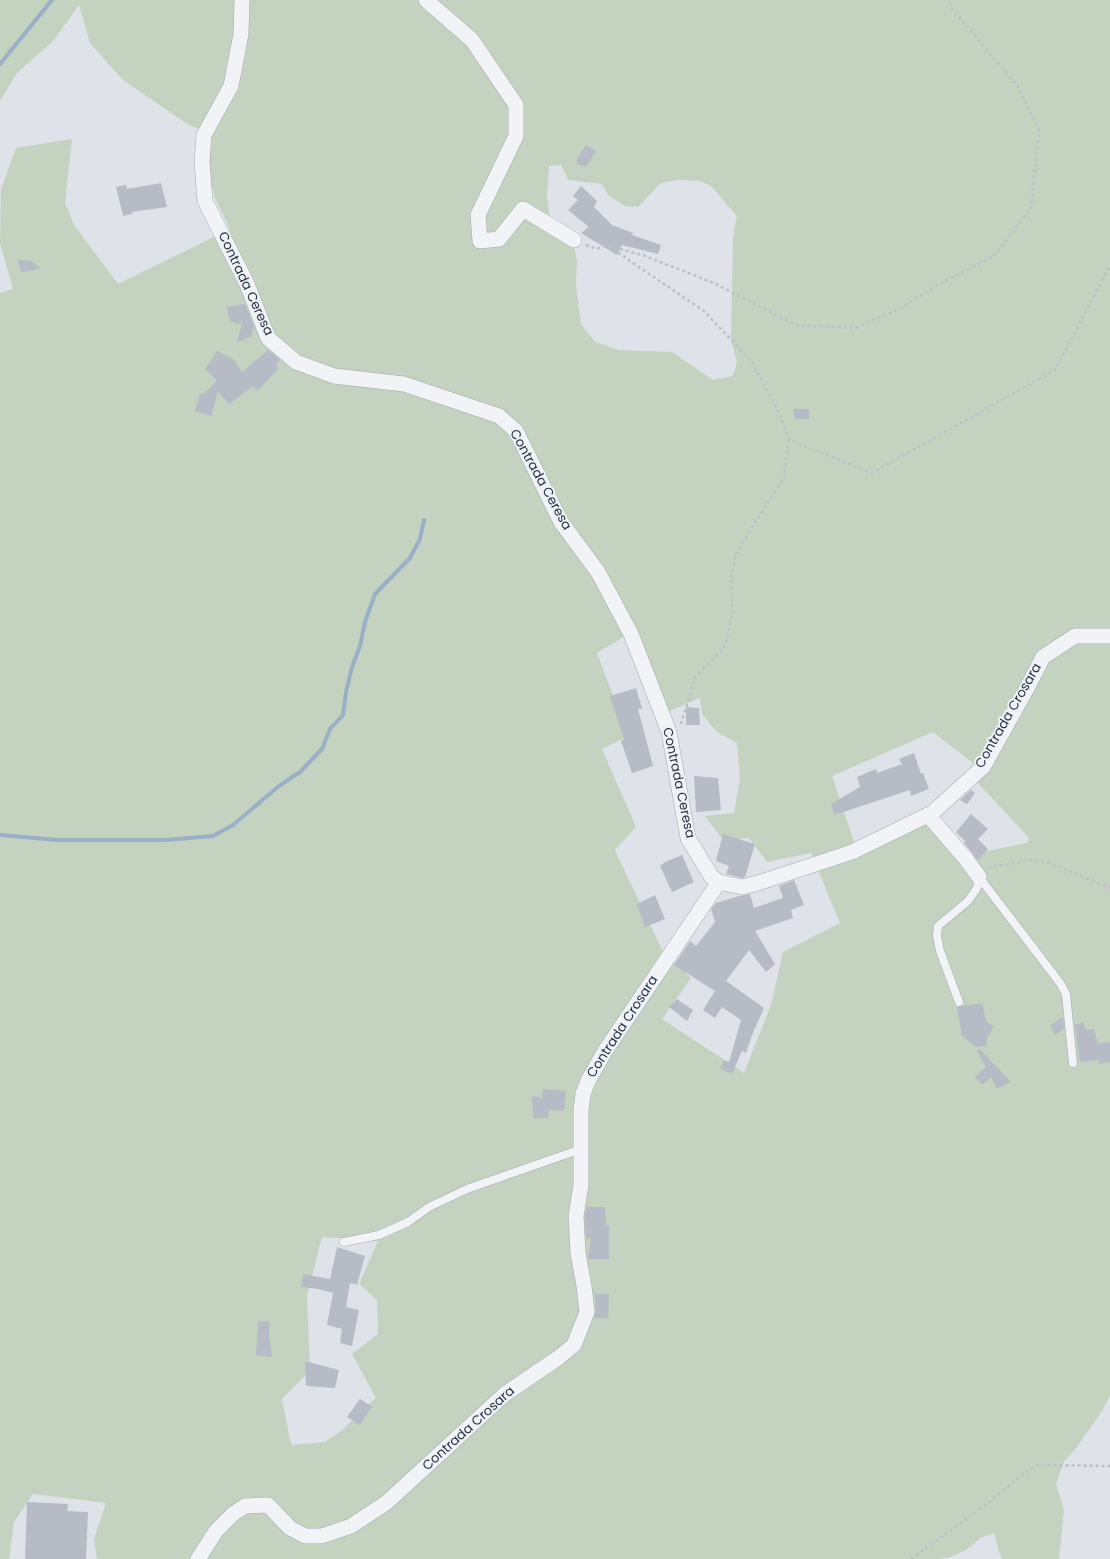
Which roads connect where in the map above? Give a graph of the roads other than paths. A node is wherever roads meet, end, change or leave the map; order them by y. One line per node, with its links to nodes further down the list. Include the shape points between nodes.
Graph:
1 (242, 0): 7 (street, Contrada Ceresa, via 241,34 231,86 204,135 204,193 205,201 247,284 268,338 296,362 334,376 404,384 499,416 516,431 561,522 598,572 631,634 669,732 688,838 711,876)
2 (426, 0): 3 (street, via 472,40 516,105 516,136 478,215 480,241 499,239 524,209)
3 (574, 240)
4 (1110, 636): 5 (street, Contrada Crosara, via 1075,636 1043,657 983,767)
5 (928, 814): 6 (street, via 966,858); 7 (street, Contrada Crosara, via 852,852 758,883 742,887)
6 (976, 874): 8 (lane, via 977,888 968,901 938,926 936,936); 9 (lane, via 1066,994)
7 (719, 882): 10 (street, Contrada Crosara, via 605,1051 588,1081 581,1110)
8 (959, 1002)
9 (1073, 1063)
10 (581, 1149): 11 (lane, via 467,1189 379,1235); 12 (street, Contrada Crosara, via 581,1185 576,1232 587,1312 574,1345 505,1394 386,1503 351,1526 322,1536 305,1536 290,1528 268,1505 245,1506 216,1530)
11 (344, 1242)
12 (198, 1559)

